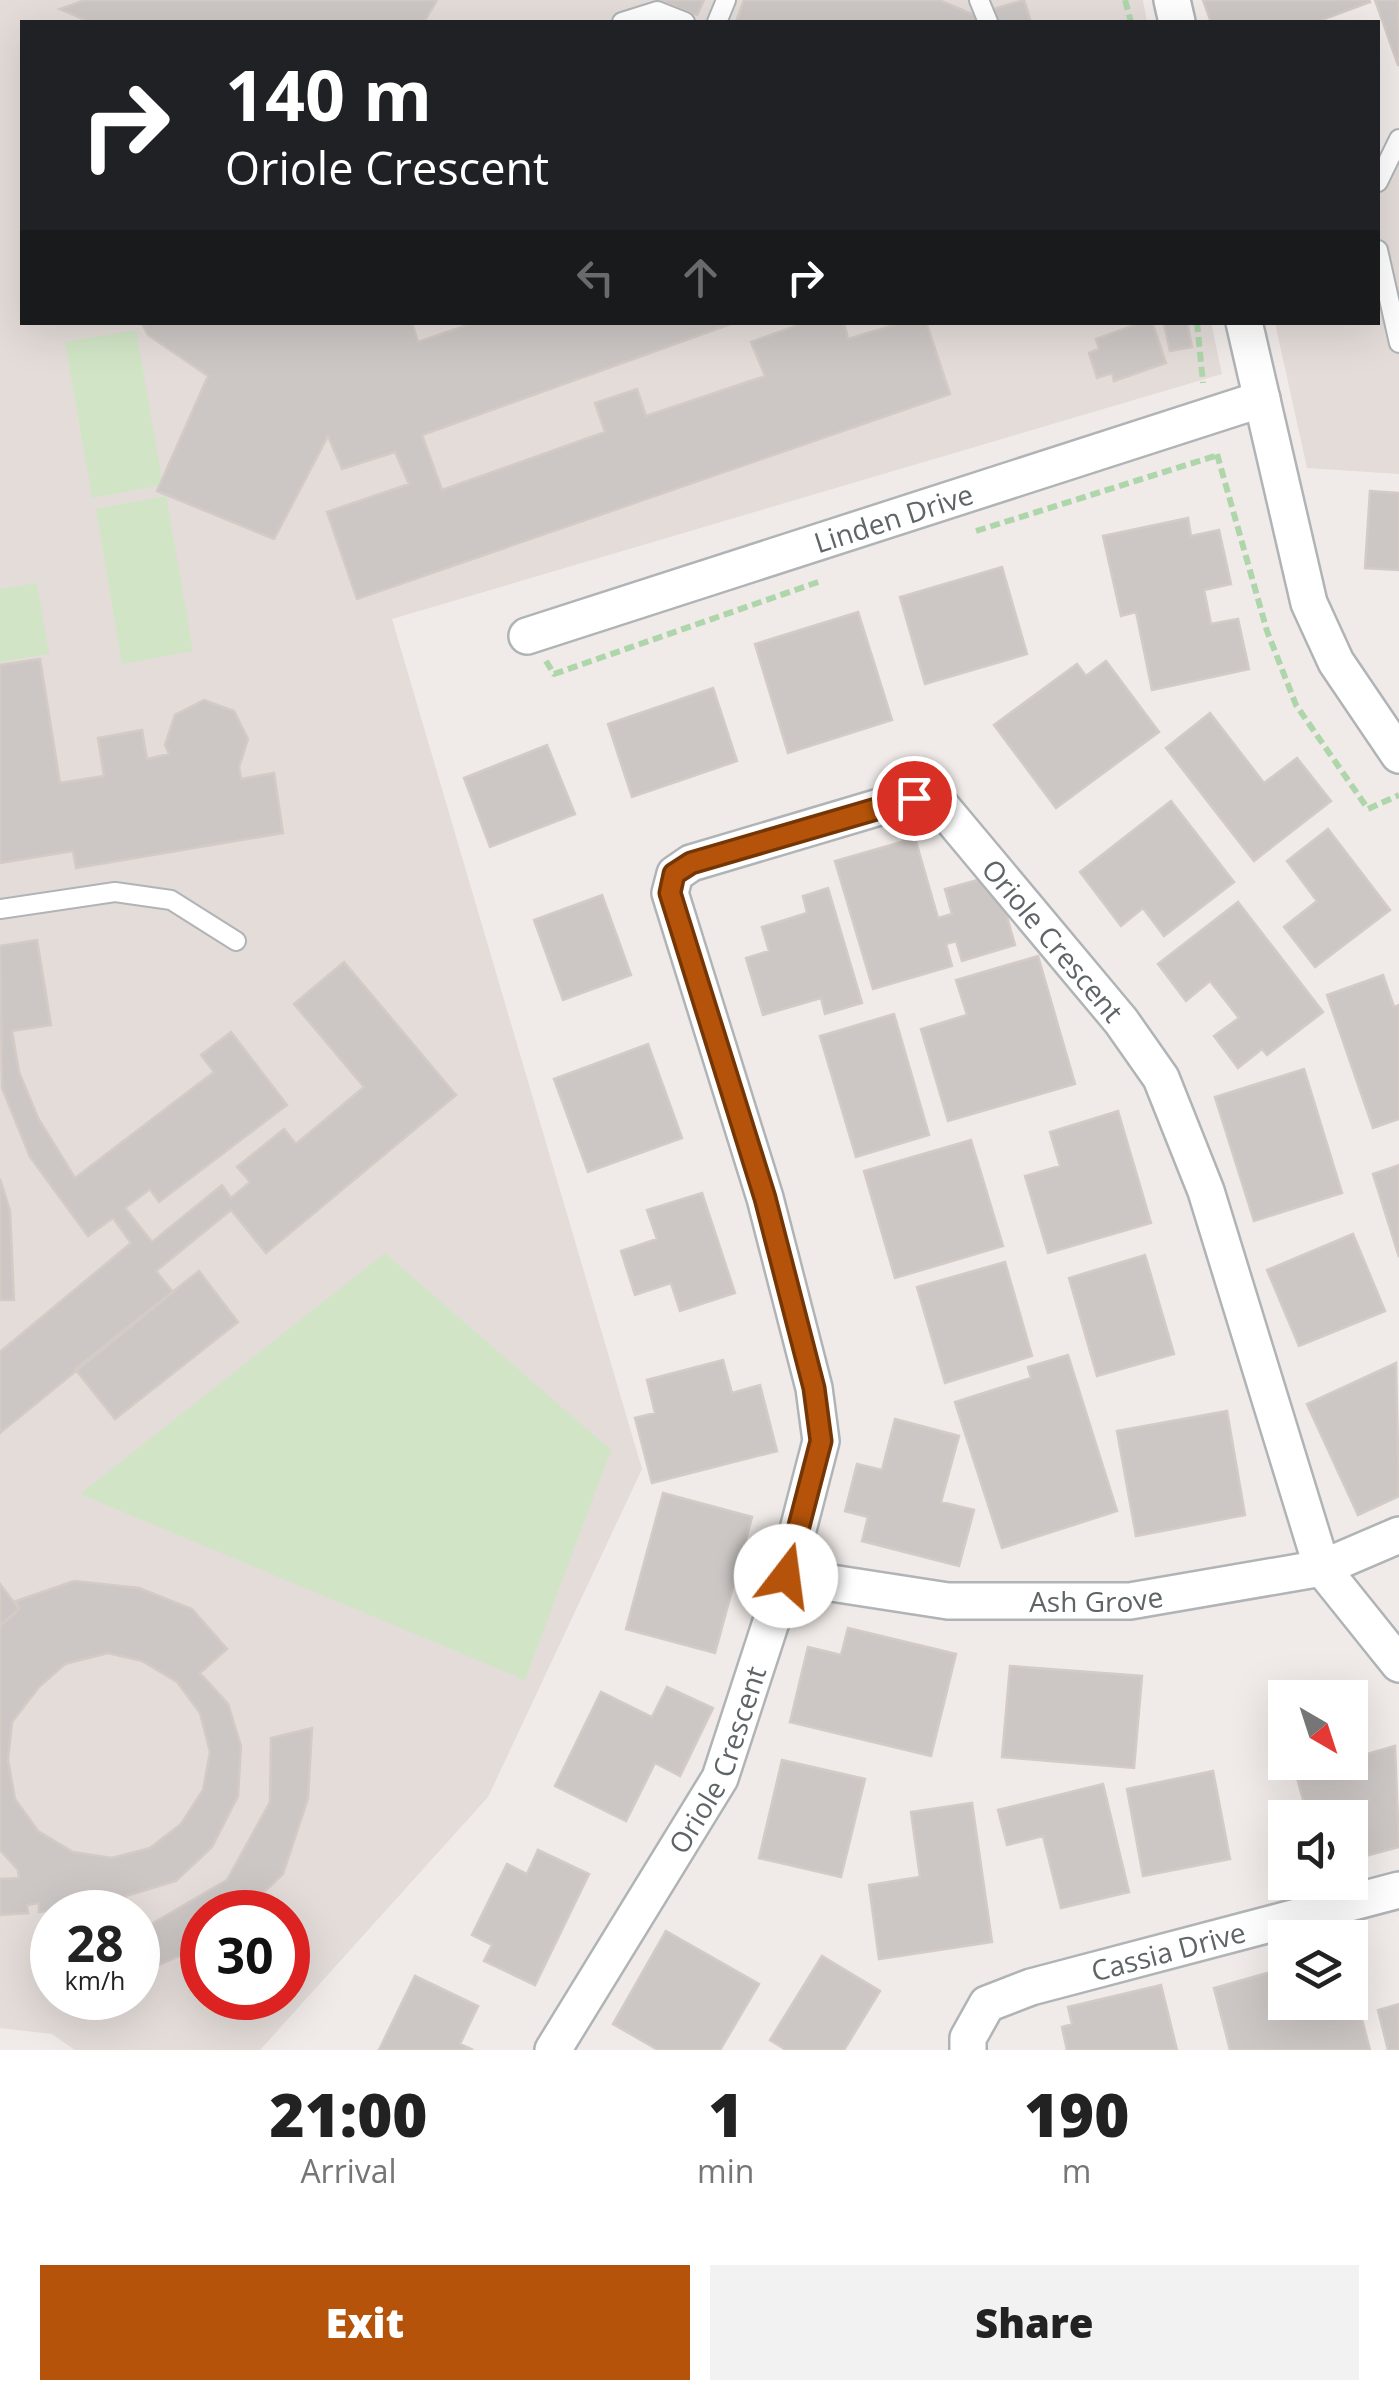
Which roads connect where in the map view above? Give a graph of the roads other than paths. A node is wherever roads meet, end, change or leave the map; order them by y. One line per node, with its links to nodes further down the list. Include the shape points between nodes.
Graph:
1 (628, 20): 2 (lane, via 657,10)
2 (680, 20)
3 (1399, 139): 4 (lane)
4 (1380, 178)
5 (1380, 259): 7 (lane)
6 (1245, 325): 8 (street)
7 (1399, 344)
8 (1262, 399): 9 (street, Linden Drive); 10 (street, via 1309,602 1336,662)
9 (527, 636)
10 (1399, 755)
11 (0, 909): 12 (lane, via 115,892 171,900)
12 (236, 941)
13 (1399, 1535): 14 (street, Ash Grove)
14 (1322, 1568): 15 (street, Ash Grove, via 1130,1602 948,1601); 15 (street, Oriole Crescent, via 1206,1191 1161,1078 942,807 914,798 691,863 674,874 670,893 765,1198 814,1388 821,1441); 16 (street, Oriole Crescent)
15 (786, 1576): 18 (street, Oriole Crescent, via 720,1778)
16 (1399, 1664)
17 (1399, 1890): 19 (street, Cassia Drive, via 1031,1987 986,2004)
18 (553, 2050)
19 (968, 2050)

